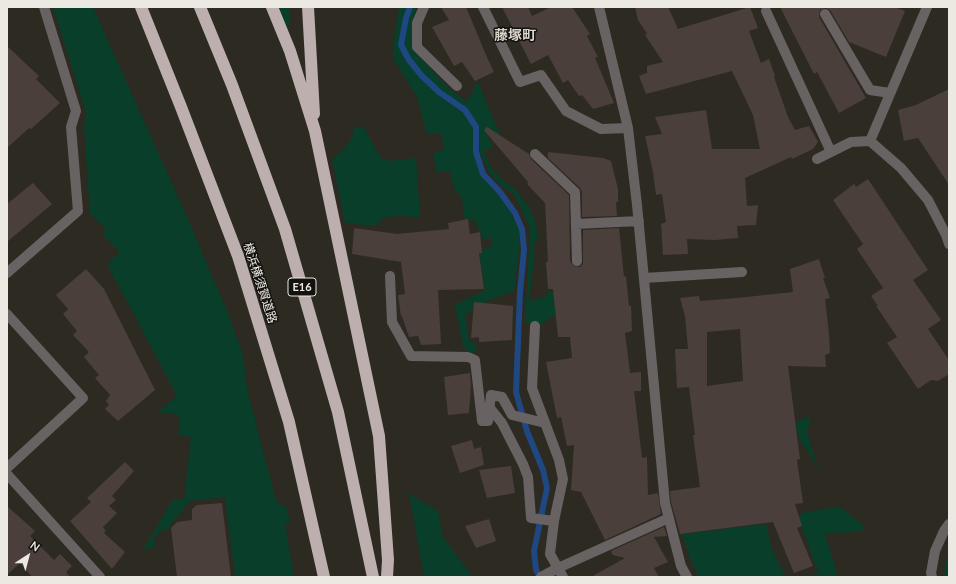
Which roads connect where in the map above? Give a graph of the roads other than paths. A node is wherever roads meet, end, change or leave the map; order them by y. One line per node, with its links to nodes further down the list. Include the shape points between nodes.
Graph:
1 (44, 7): 27 (street, via 76,111 71,127 78,211)
2 (132, 7): 15 (highway)
3 (141, 7): 15 (highway, 横浜横須賀道路)
4 (200, 7): 42 (highway, E16, via 285,229 338,412)
5 (272, 7): 17 (highway, via 290,51)
6 (308, 7): 17 (highway)
7 (424, 7): 13 (street, via 417,23 417,47)
8 (483, 7): 16 (street, via 520,82 542,75 566,111 601,129)
9 (599, 7): 16 (street)
10 (927, 7): 14 (street)
11 (766, 11): 19 (street)
12 (825, 14): 14 (street, via 870,90)
13 (457, 86)
14 (890, 93): 18 (street)
15 (181, 107): 41 (highway, 横浜横須賀道路, via 238,256 289,422)
16 (628, 128): 22 (street)
17 (315, 131): 43 (highway, via 380,436)
18 (870, 141): 19 (street, via 851,142); 24 (street, via 901,168 928,200)
19 (832, 152): 21 (street)
20 (535, 154): 23 (street, via 575,192)
21 (817, 159)
22 (639, 221): 23 (street); 29 (street)
23 (576, 224): 25 (street)
24 (949, 244)
25 (577, 261)
26 (742, 272): 29 (street)
27 (7, 273)
28 (390, 276): 32 (street, via 392,322 411,356 468,357 475,360 482,421 488,421)
29 (644, 278): 36 (street, via 665,503)
30 (7, 314): 34 (street, via 83,398)
31 (535, 326): 33 (street, via 532,388)
32 (490, 408): 33 (street, via 491,395 502,397 512,415); 37 (street, via 502,423 528,477 532,518)
33 (540, 422): 37 (street, via 559,460 563,479)
34 (7, 468)
35 (7, 474): 40 (street)
36 (669, 518): 39 (street); 45 (street, via 681,566)
37 (551, 521): 39 (street, via 550,554)
38 (949, 524): 46 (street, via 935,551)
39 (560, 572): 44 (street)
40 (100, 577)
41 (324, 577)
42 (373, 577)
43 (387, 577)
44 (541, 577)
45 (687, 577)
46 (932, 577)

